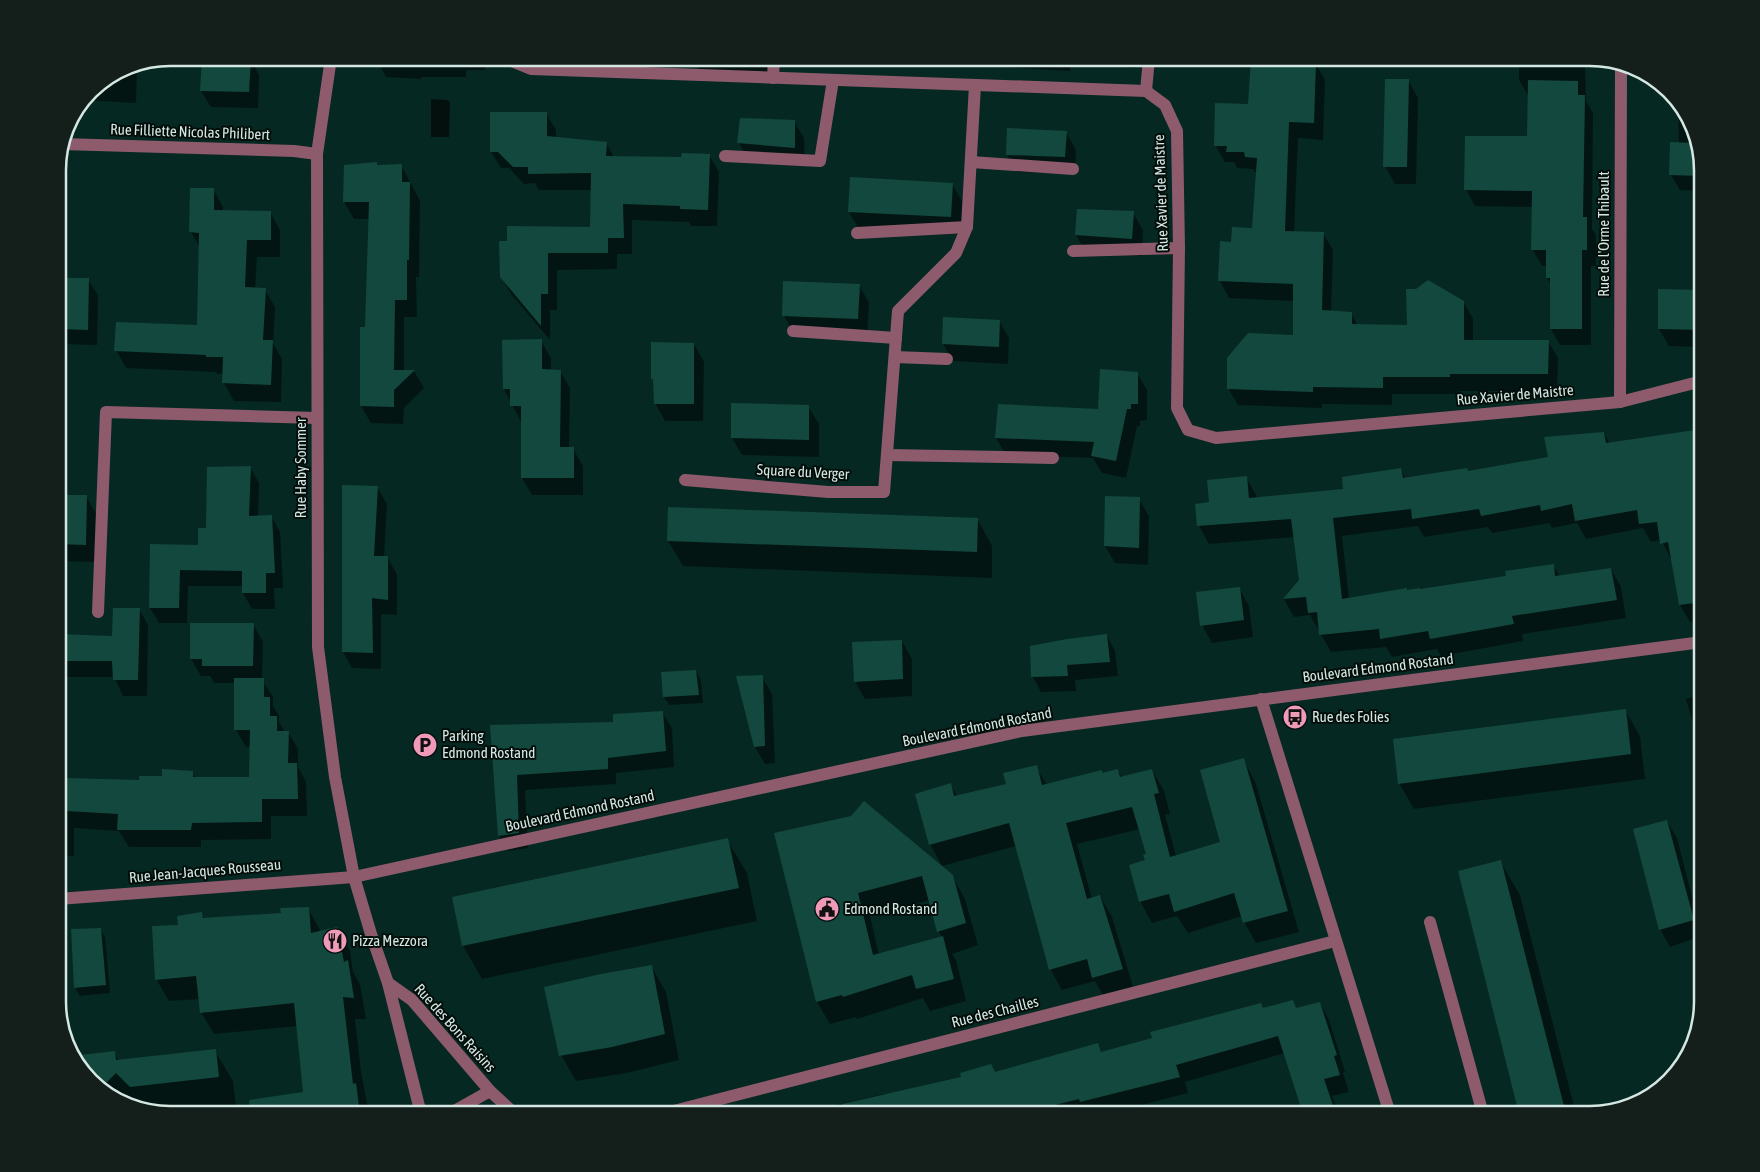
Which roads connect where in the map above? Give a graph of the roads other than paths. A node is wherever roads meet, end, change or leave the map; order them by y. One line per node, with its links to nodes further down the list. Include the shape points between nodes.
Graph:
1 (330, 66): 11 (street, Rue Haby Sommer)
2 (524, 66): 6 (street, via 531,69)
3 (774, 66): 6 (street)
4 (1148, 66): 9 (street)
5 (1621, 71): 24 (street, Rue de l'Orme Thibault)
6 (773, 78): 7 (street)
7 (832, 80): 8 (street); 12 (street, via 820,161)
8 (975, 85): 9 (street); 13 (street, Square du Verger)
9 (1146, 91): 17 (street, Rue Xavier de Maistre, via 1165,105 1177,131)
10 (70, 144): 11 (street, Rue Filliette Nicolas Philibert)
11 (317, 154): 25 (street, Rue Haby Sommer)
12 (725, 156)
13 (971, 162): 14 (street); 15 (street, Square du Verger)
14 (1073, 169)
15 (967, 227): 16 (street); 20 (street, Square du Verger, via 956,254 898,310)
16 (857, 232)
17 (1179, 248): 18 (street); 24 (street, Rue Xavier de Maistre, via 1178,408 1188,430 1216,438)
18 (1073, 250)
19 (793, 331): 20 (street)
20 (896, 338): 21 (street, Square du Verger)
21 (895, 357): 22 (street); 26 (street, Square du Verger)
22 (947, 358)
23 (1694, 383): 24 (street, Rue Xavier de Maistre)
24 (1620, 402)
25 (317, 418): 29 (street, via 106,412); 32 (street, Rue Haby Sommer, via 318,647 335,777)
26 (887, 456): 27 (street); 28 (street, Square du Verger, via 884,492 828,492)
27 (1053, 458)
28 (685, 480)
29 (98, 612)
30 (1694, 643): 31 (street, Boulevard Edmond Rostand)
31 (1261, 699): 32 (street, Boulevard Edmond Rostand, via 1022,731); 35 (street)
32 (354, 877): 33 (street, Rue Jean-Jacques Rousseau); 36 (street)
33 (66, 898)
34 (1430, 922): 43 (street)
35 (1335, 941): 41 (street, Rue des Chailles); 42 (street)
36 (388, 983): 37 (street, Rue des Bons Raisins, via 412,1000); 38 (street)
37 (490, 1091): 39 (street, Rue des Bons Raisins); 40 (street, Rue des Bons Raisins)
38 (419, 1106)
39 (463, 1106)
40 (506, 1106)
41 (693, 1106)
42 (1387, 1106)
43 (1481, 1106)

